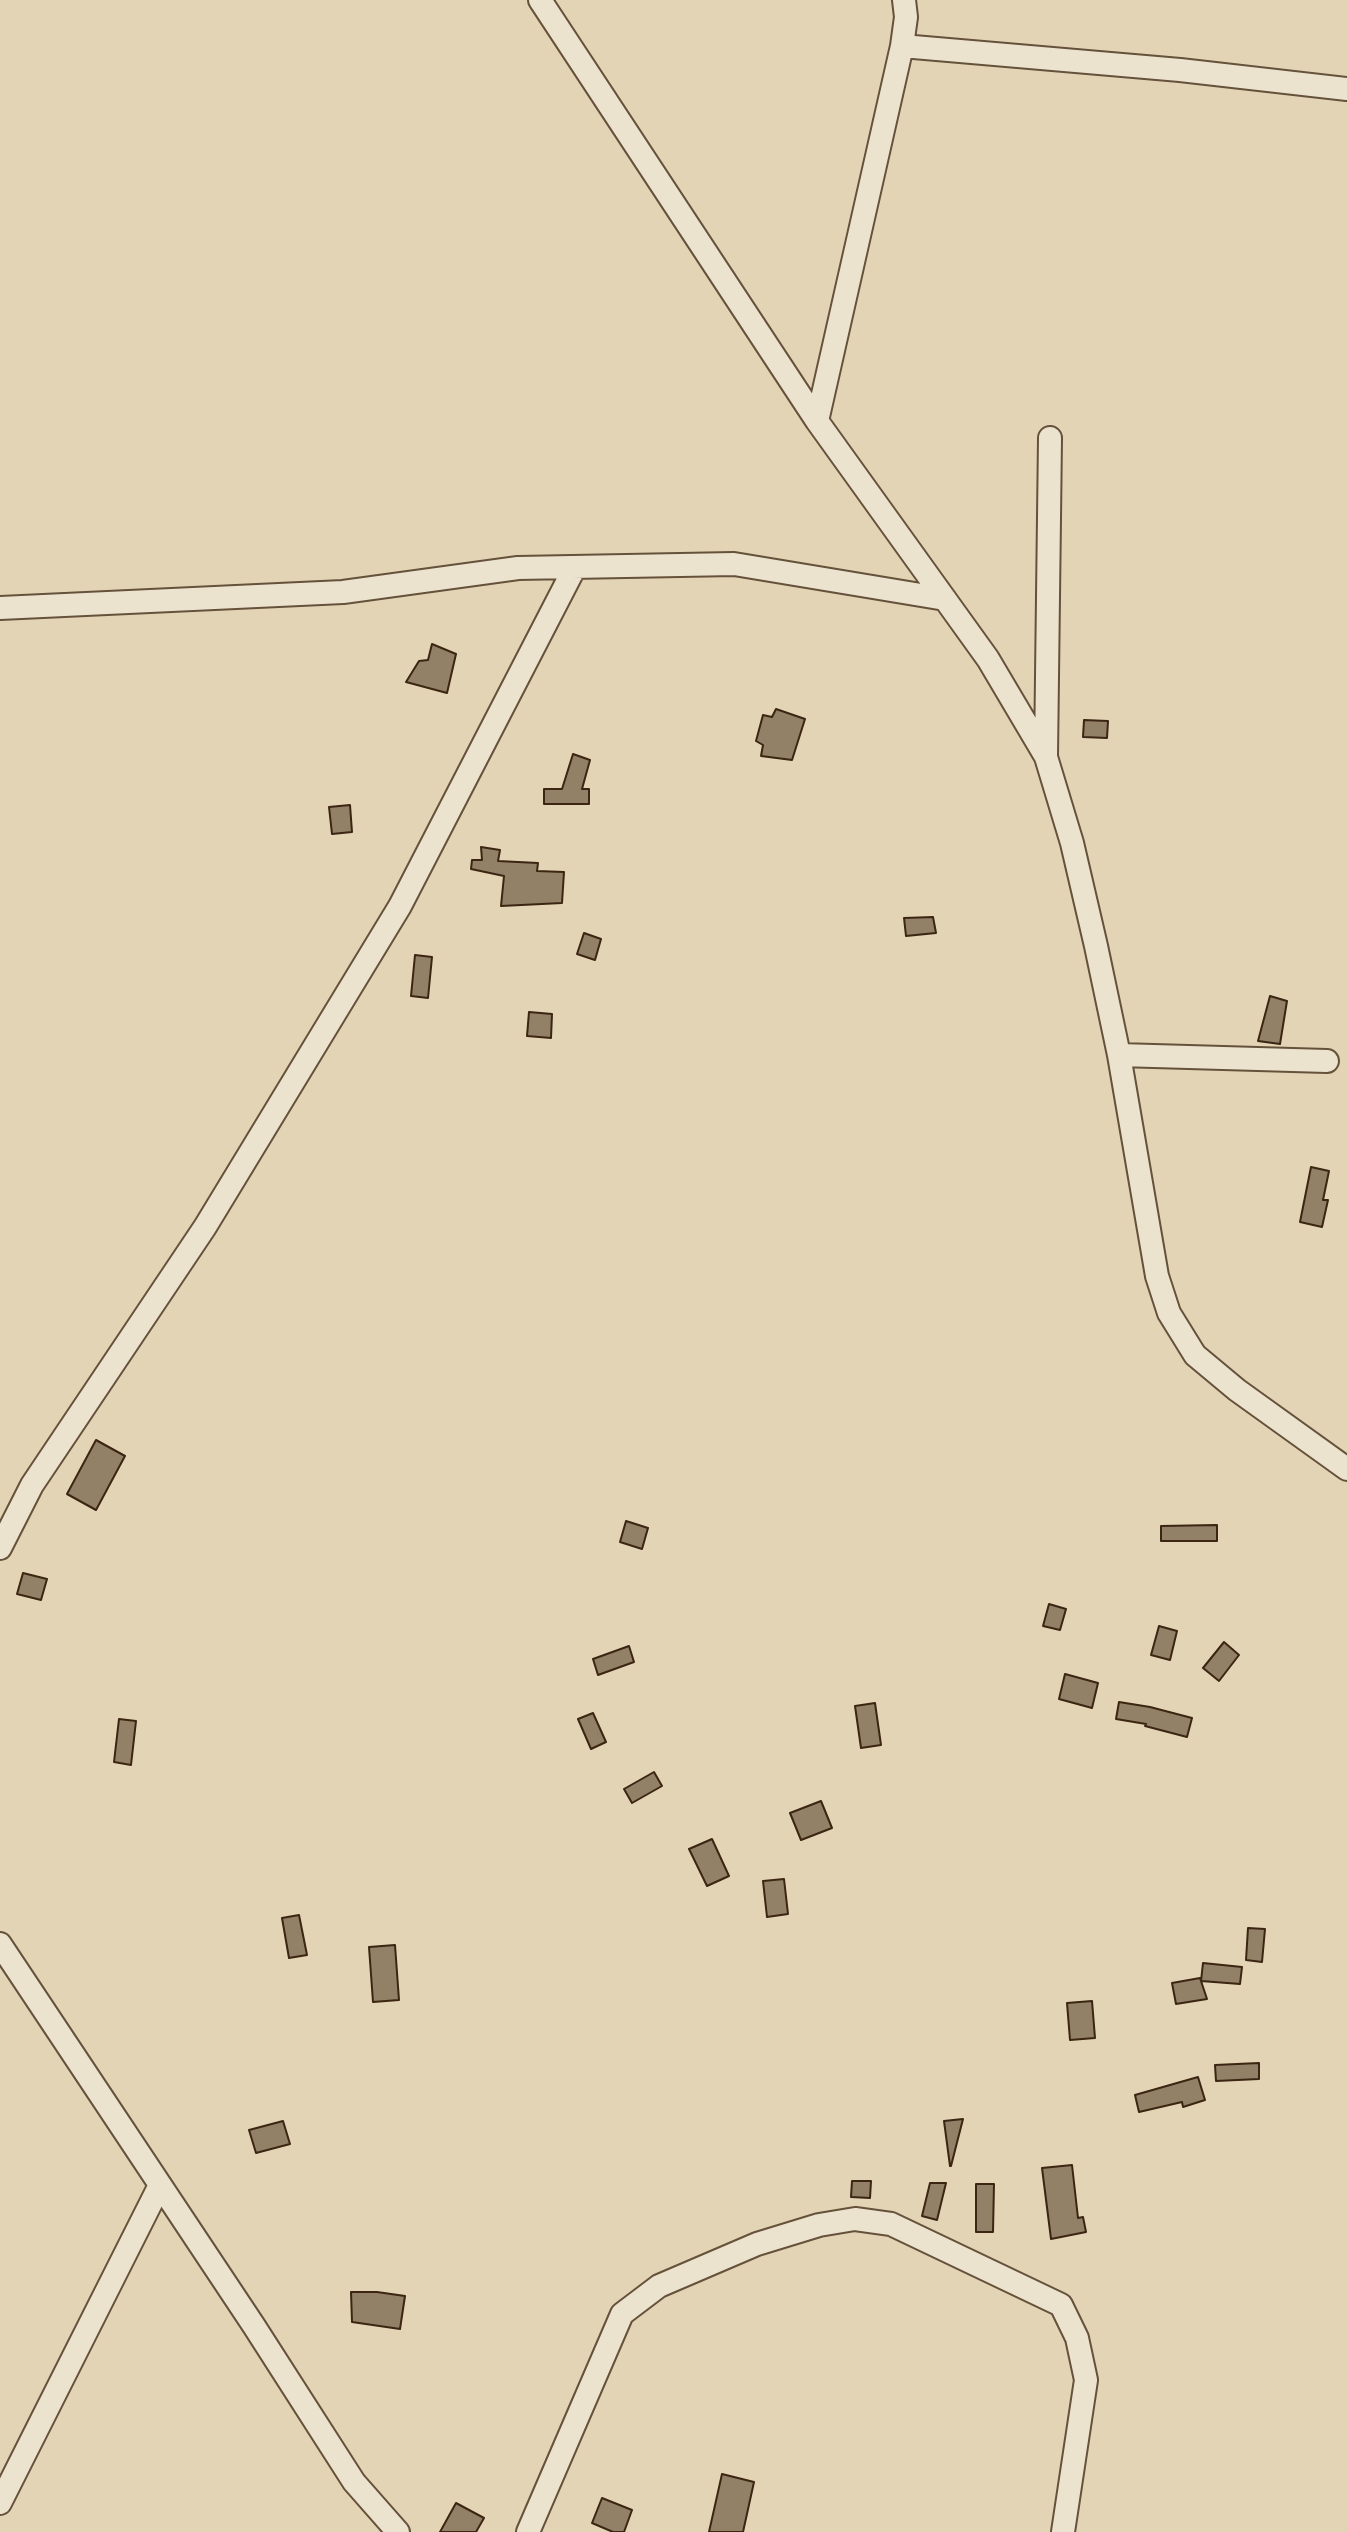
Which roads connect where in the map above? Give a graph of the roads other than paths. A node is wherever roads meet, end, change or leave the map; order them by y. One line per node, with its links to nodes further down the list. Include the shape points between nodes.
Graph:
1 (540, 0): 5 (street)
2 (902, 6): 3 (street)
3 (902, 46): 4 (street); 5 (street)
4 (1347, 89)
5 (817, 421): 8 (street)
6 (1050, 438): 10 (street)
7 (575, 567): 8 (street, via 734,564); 9 (street, via 518,568 343,592); 14 (street, via 400,906 205,1227 32,1485)
8 (945, 599): 10 (street)
9 (0, 608)
10 (1046, 757): 11 (street, via 1072,843)
11 (1119, 1055): 12 (street); 13 (street, via 1157,1276 1169,1313 1195,1355)
12 (1327, 1061)
13 (1347, 1469)
14 (0, 1548)
15 (2, 1952): 16 (street)
16 (160, 2185): 17 (street); 18 (street, via 354,2482)
17 (0, 2503)
18 (398, 2532)
19 (528, 2532): 20 (street, via 622,2314 659,2286 757,2244 855,2219 891,2224 1061,2305 1077,2338 1086,2380)
20 (1063, 2532)

